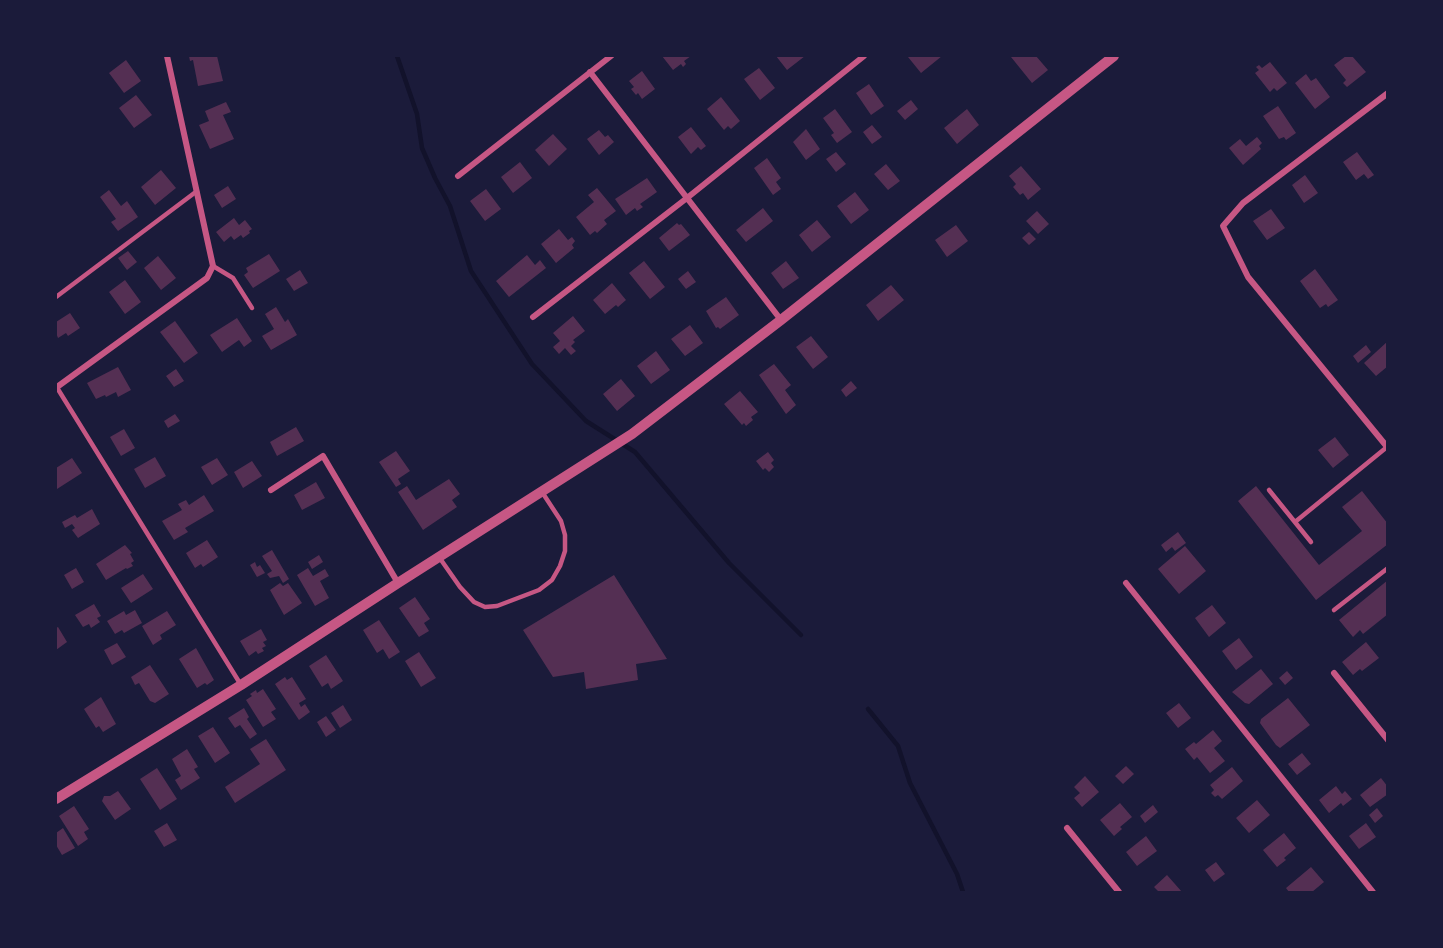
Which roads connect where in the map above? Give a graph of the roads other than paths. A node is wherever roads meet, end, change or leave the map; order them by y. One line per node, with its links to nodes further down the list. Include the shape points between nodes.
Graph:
1 (167, 56): 8 (street)
2 (610, 56): 5 (street)
3 (864, 56): 9 (street)
4 (1114, 56): 14 (street)
5 (590, 72): 7 (street); 9 (street)
6 (1388, 93): 16 (street, via 1243,203 1223,226 1248,277)
7 (458, 176)
8 (197, 191): 10 (street); 11 (lane)
9 (687, 198): 13 (street); 14 (street)
10 (213, 266): 12 (lane, via 232,278); 15 (street, via 207,278)
11 (56, 297)
12 (252, 308)
13 (533, 317)
14 (781, 320): 19 (street, via 632,434)
15 (56, 386): 28 (lane)
16 (1387, 447): 20 (lane)
17 (271, 490): 24 (street, via 323,456)
18 (1269, 490): 20 (lane)
19 (542, 492): 22 (street); 22 (lane, via 561,521 565,551 552,580 540,590 485,607 460,587)
20 (1295, 522): 21 (lane)
21 (1311, 542)
22 (439, 557): 24 (street)
23 (1388, 567): 26 (lane)
24 (398, 583): 28 (street)
25 (1126, 583): 33 (street)
26 (1334, 610)
27 (1334, 673): 29 (street)
28 (241, 685): 30 (street)
29 (1386, 736)
30 (56, 799)
31 (1067, 828): 32 (street)
32 (1119, 892)
33 (1373, 892)

